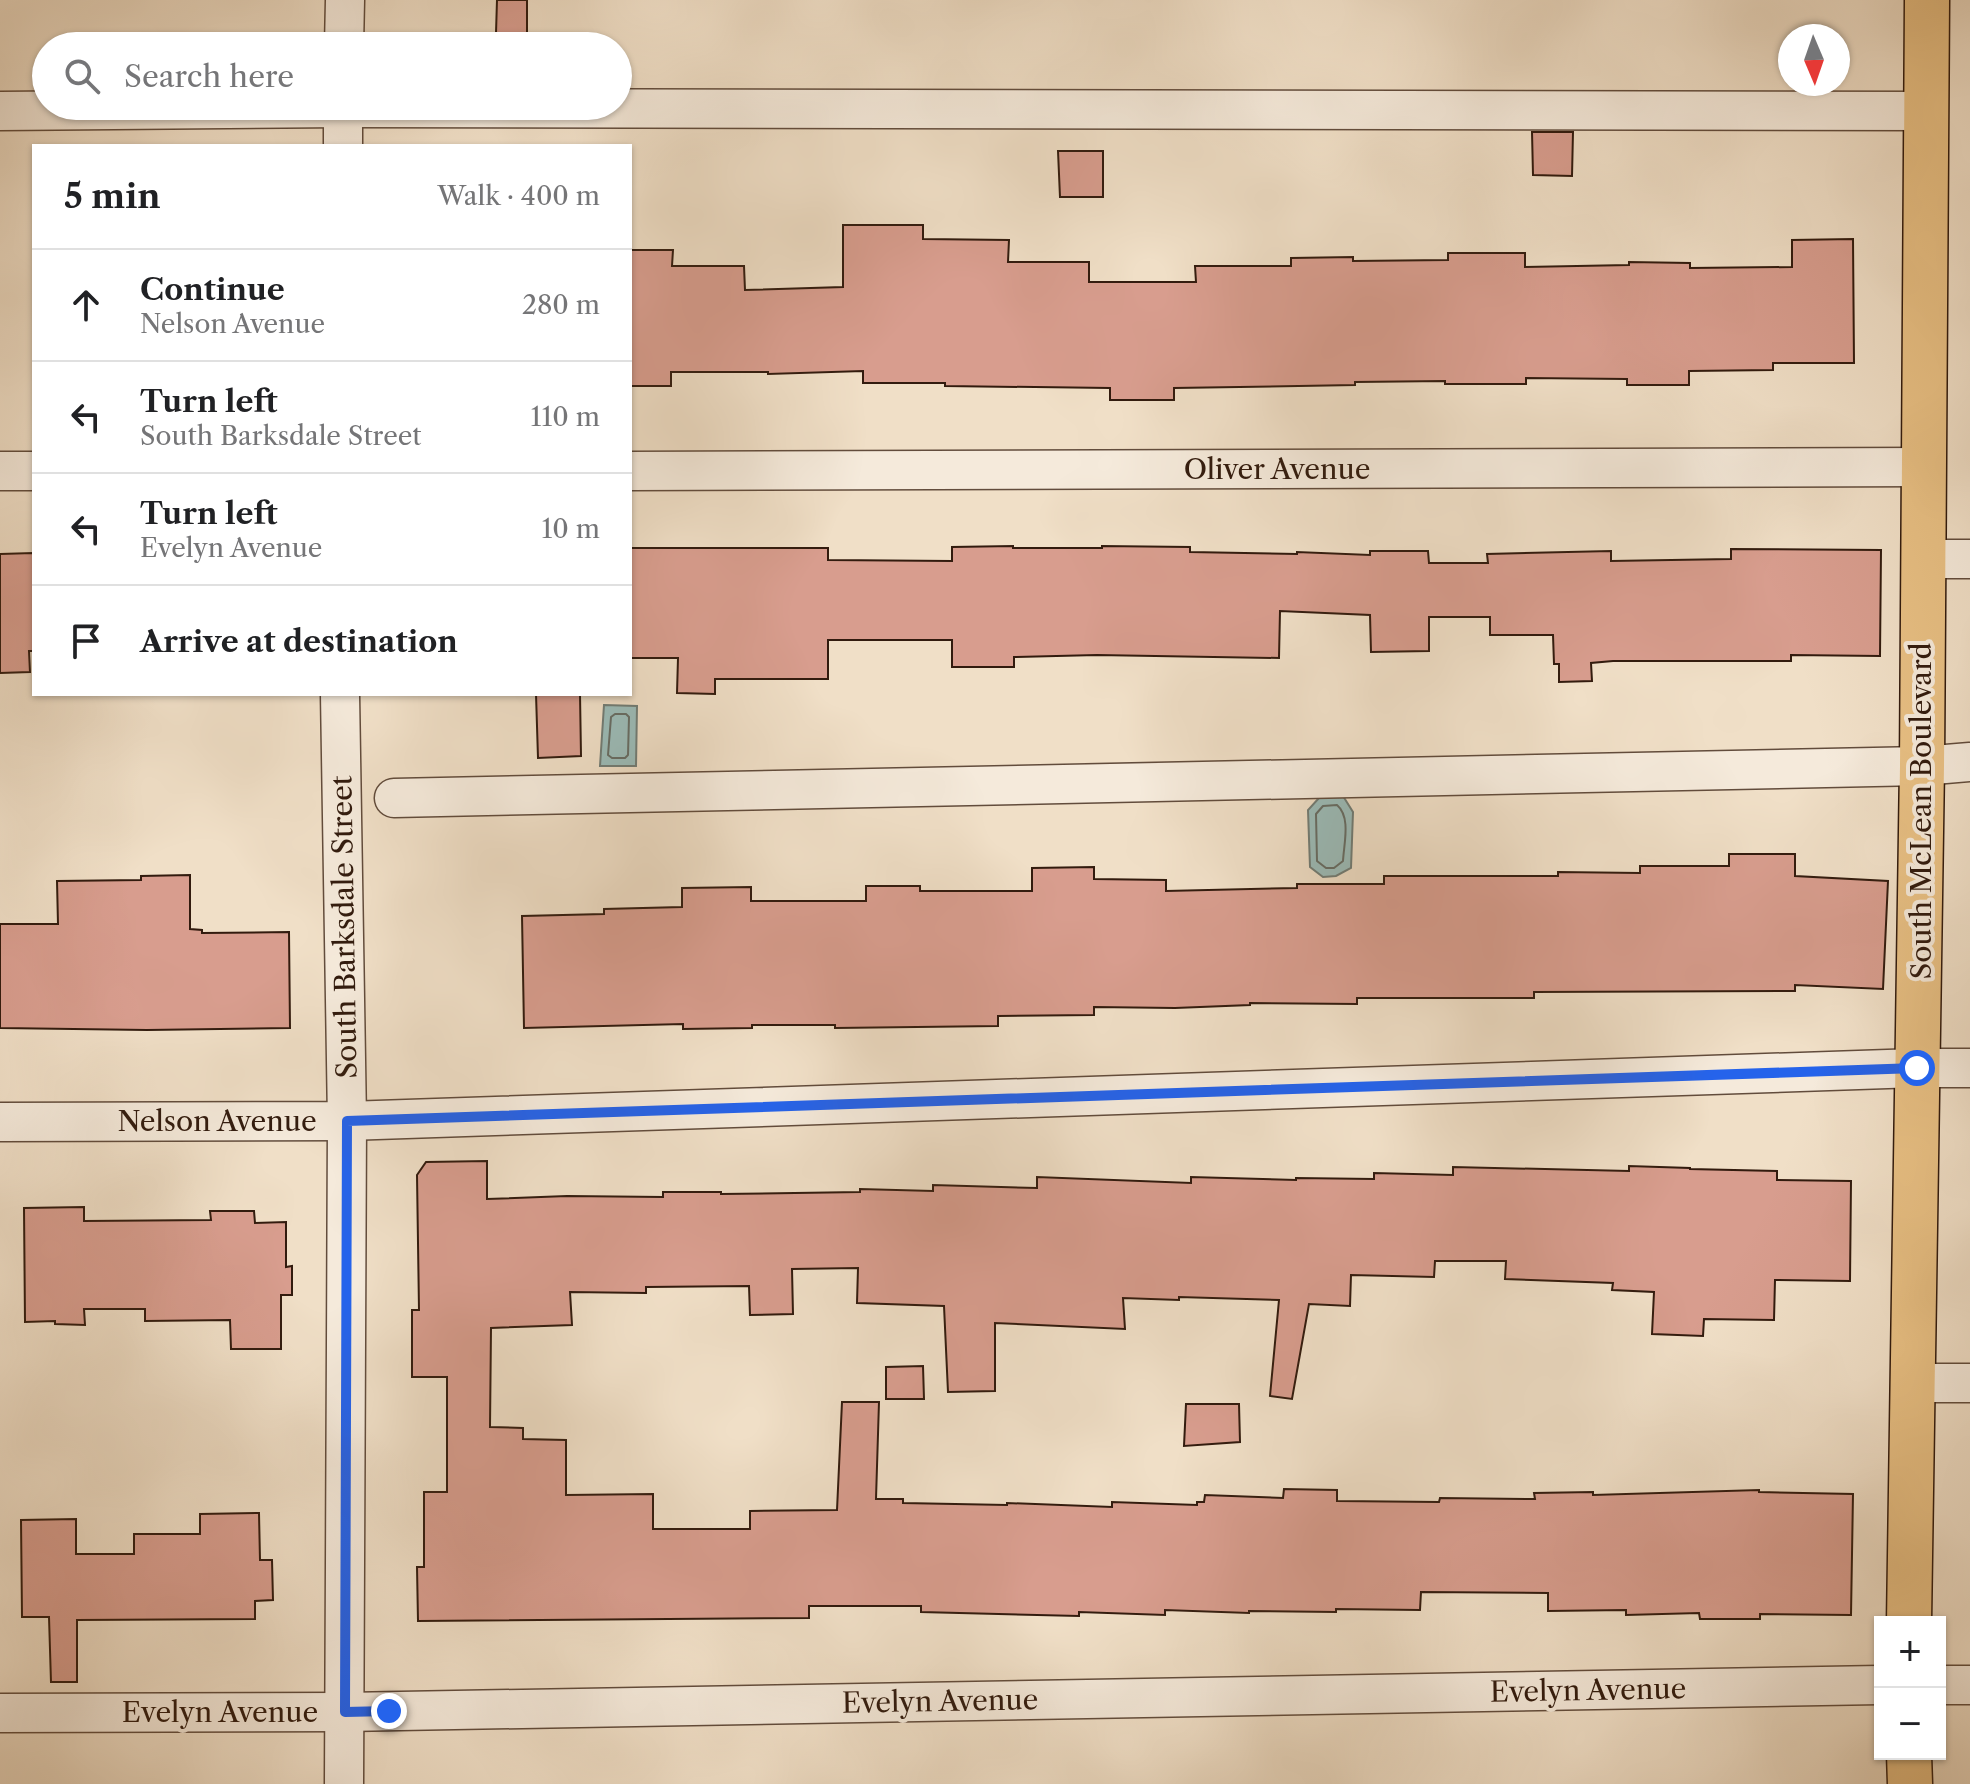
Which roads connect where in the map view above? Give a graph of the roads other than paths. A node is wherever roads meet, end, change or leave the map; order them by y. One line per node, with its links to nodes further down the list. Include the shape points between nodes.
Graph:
1 (345, 0): 3 (street)
2 (1927, 0): 7 (main road, South McLean Boulevard)
3 (344, 32)
4 (632, 108): 7 (street)
5 (0, 111): 6 (street)
6 (32, 111)
7 (1927, 111): 10 (main road, South McLean Boulevard)
8 (343, 120): 9 (street)
9 (343, 144)
10 (1925, 467): 13 (street, Oliver Avenue); 14 (main road, South McLean Boulevard)
11 (0, 471): 12 (street)
12 (32, 471)
13 (632, 471)
14 (1922, 559): 15 (street); 18 (main road, South McLean Boulevard)
15 (1970, 559)
16 (340, 696): 22 (street, South Barksdale Street)
17 (1970, 762): 18 (street)
18 (1922, 766): 19 (street); 20 (main road, South McLean Boulevard)
19 (394, 798)
20 (1917, 1068): 21 (street, Nelson Avenue); 22 (street, Nelson Avenue); 24 (main road, South McLean Boulevard)
21 (1970, 1068)
22 (347, 1121): 23 (street, Nelson Avenue); 30 (street, South Barksdale Street)
23 (0, 1122)
24 (1913, 1383): 25 (street); 26 (main road, South McLean Boulevard)
25 (1970, 1383)
26 (1909, 1616)
27 (1874, 1685): 30 (street, Evelyn Avenue)
28 (1946, 1685): 29 (street)
29 (1970, 1685)
30 (345, 1712): 31 (street, Evelyn Avenue); 33 (street, South Barksdale Street)
31 (0, 1713)
32 (1909, 1760): 34 (main road)
33 (344, 1784)
34 (1910, 1784)

